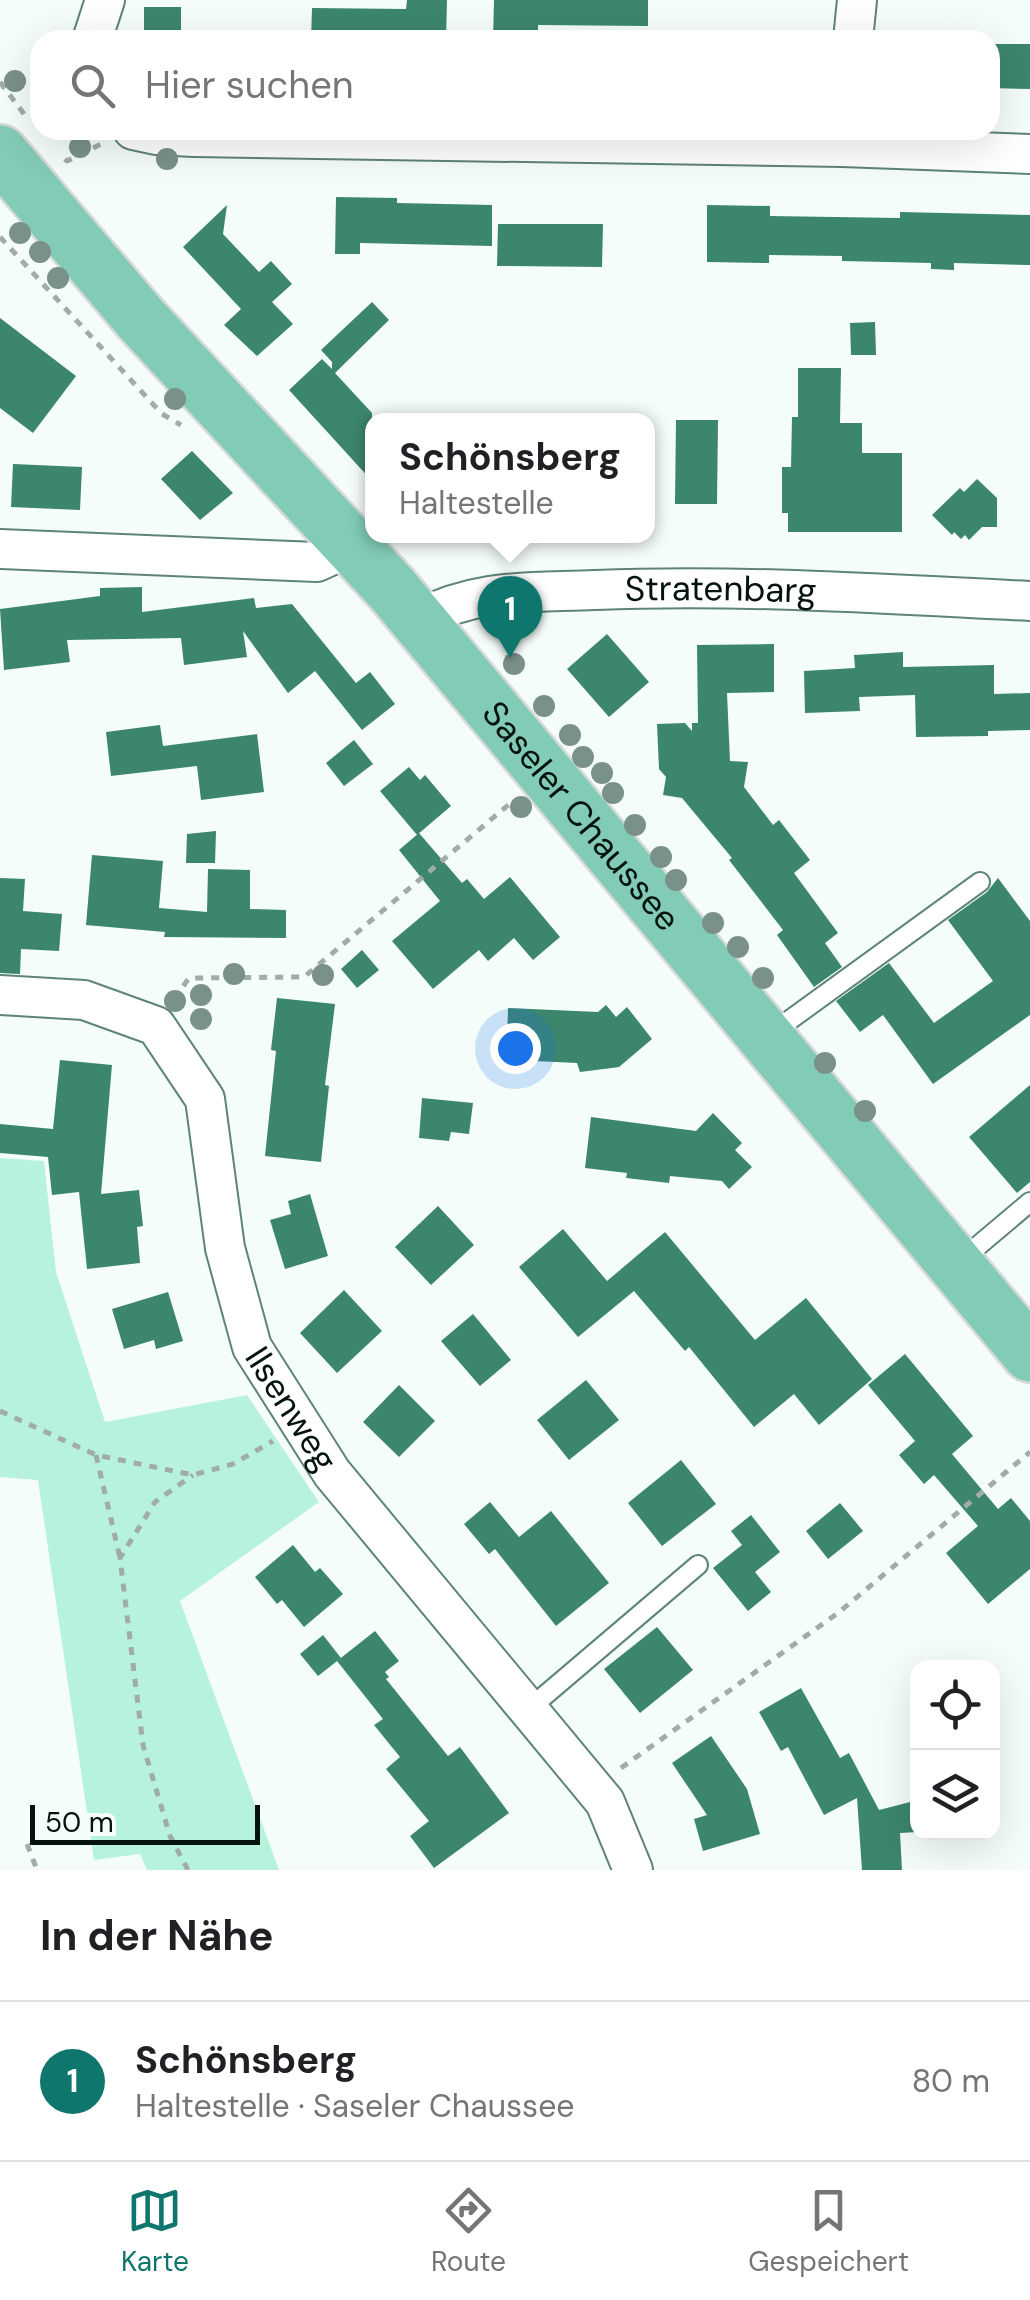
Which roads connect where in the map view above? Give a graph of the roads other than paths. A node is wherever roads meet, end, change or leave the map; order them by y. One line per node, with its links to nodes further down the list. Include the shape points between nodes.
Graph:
1 (105, 0): 3 (street)
2 (857, 0): 4 (street)
3 (95, 30)
4 (854, 30)
5 (16, 138): 8 (main road, Saseler Chaussee, via 140,318)
6 (866, 140): 7 (street)
7 (1030, 154)
8 (354, 545): 9 (street, via 317,562); 11 (main road, Saseler Chaussee)
9 (0, 549)
10 (1030, 601): 11 (street, Stratenbarg, via 642,588 463,599)
11 (418, 620): 14 (main road, Saseler Chaussee)
12 (980, 882): 14 (lane)
13 (0, 995): 19 (street, Ilsenweg, via 84,1000 156,1026 206,1099 225,1248 252,1347 332,1473)
14 (764, 1038): 16 (main road, Saseler Chaussee)
15 (1030, 1202): 16 (lane)
16 (956, 1264): 17 (main road, Saseler Chaussee)
17 (1025, 1339)
18 (698, 1565): 19 (lane)
19 (530, 1708): 20 (street, Ilsenweg, via 605,1802)
20 (633, 1870)

